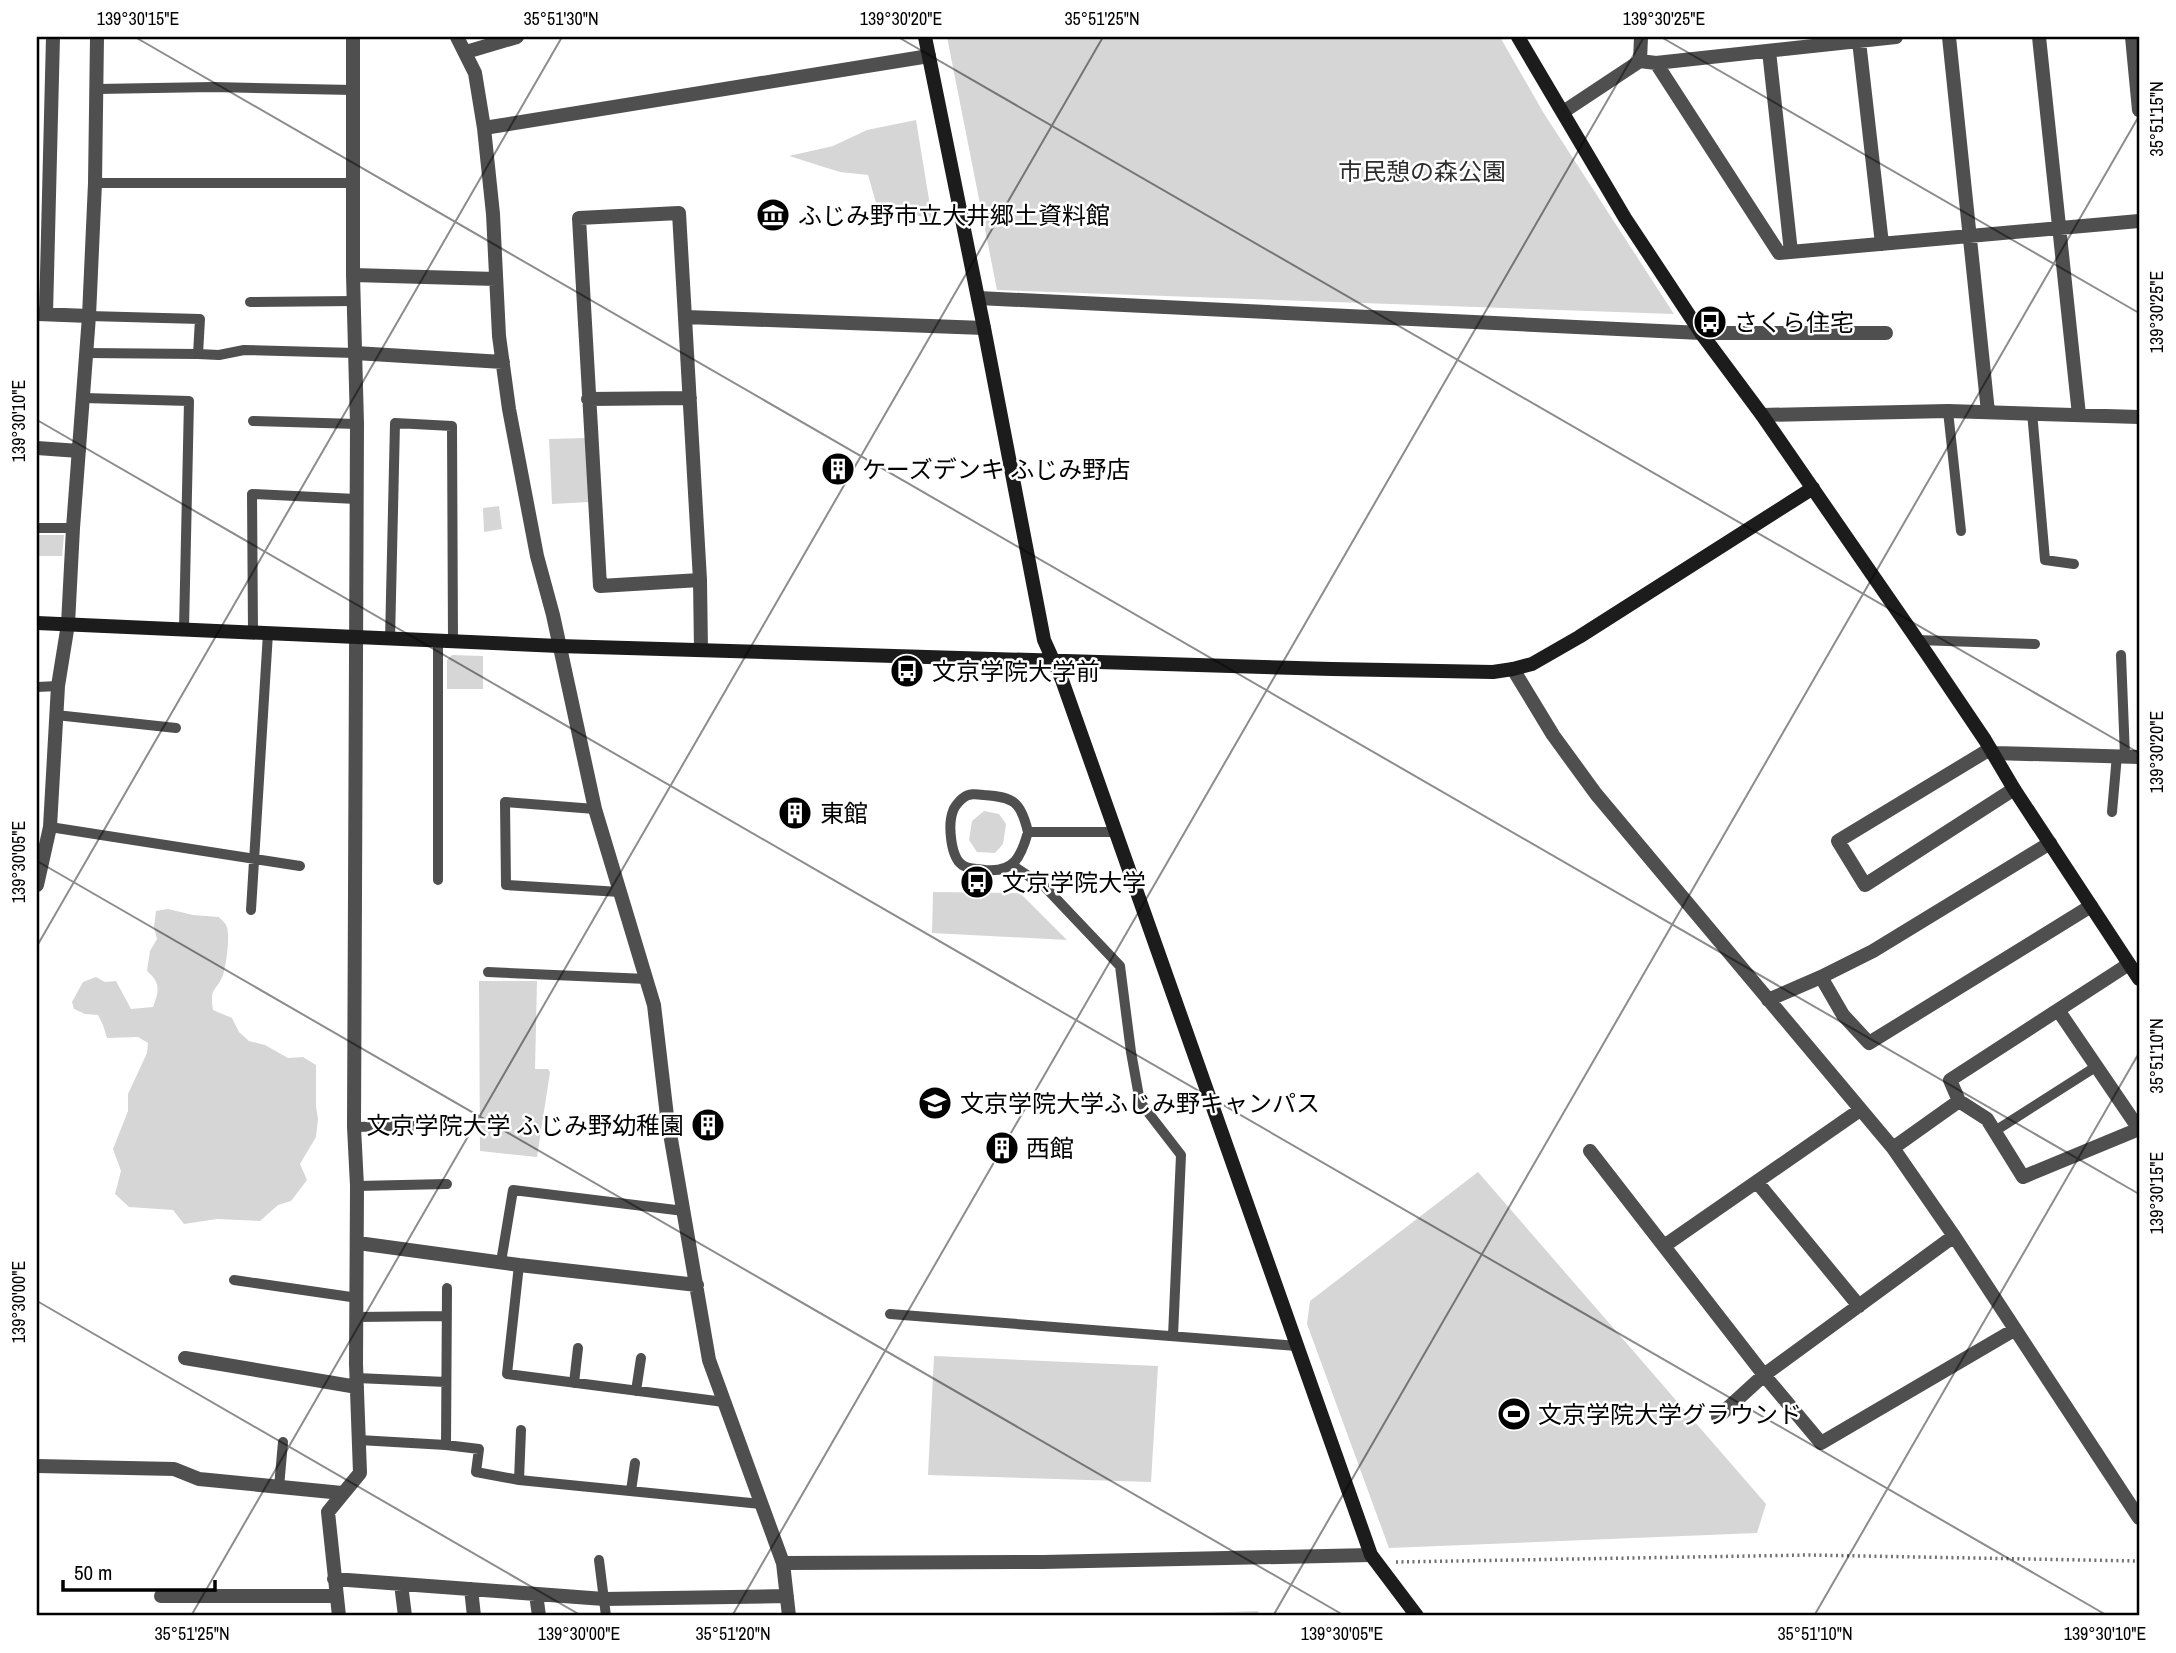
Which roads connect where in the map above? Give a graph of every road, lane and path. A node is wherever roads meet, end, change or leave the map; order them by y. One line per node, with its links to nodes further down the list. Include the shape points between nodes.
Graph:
1 (53, 37): 24 (street)
2 (97, 37): 19 (street)
3 (354, 37): 20 (street)
4 (457, 37): 15 (street)
5 (517, 37): 15 (street)
6 (925, 37): 16 (street)
7 (1518, 37): 22 (street)
8 (1641, 37): 17 (street)
9 (1895, 37): 13 (street)
10 (1949, 37): 29 (street)
11 (2039, 37): 28 (street)
12 (2132, 37): 21 (street)
13 (1859, 41): 14 (street); 30 (street)
14 (1769, 51): 18 (street); 31 (street)
15 (466, 52): 23 (street, via 475,73)
16 (929, 56): 23 (street); 34 (street)
17 (1640, 61): 18 (street); 22 (street)
18 (1656, 63): 31 (street, via 1779,253)
19 (97, 89): 20 (lane); 25 (street)
20 (353, 90): 26 (street)
21 (2139, 110)
22 (1563, 113): 41 (street)
23 (484, 128): 33 (street)
24 (44, 167): 37 (street)
25 (95, 183): 26 (lane); 38 (street)
26 (354, 183): 32 (street)
27 (2139, 222): 28 (street)
28 (2059, 229): 29 (street); 54 (street)
29 (1971, 235): 30 (street); 51 (street)
30 (1882, 244): 31 (street)
31 (1791, 252)
32 (353, 275): 33 (street); 35 (street)
33 (496, 279): 46 (street)
34 (978, 299): 40 (street); 41 (street)
35 (354, 301): 36 (lane); 44 (street)
36 (250, 302)
37 (41, 314): 38 (street)
38 (89, 316): 43 (street); 45 (lane, via 200,319)
39 (686, 317): 40 (street); 48 (street); 49 (street, via 679,213 579,218)
40 (984, 328): 79 (street, via 1044,640)
41 (1701, 333): 42 (street); 53 (street)
42 (1886, 333)
43 (86, 353): 45 (lane); 47 (street)
44 (355, 353): 45 (lane, via 244,350); 46 (street); 57 (street)
45 (198, 354)
46 (502, 362): 76 (street, via 534,542)
47 (84, 398): 59 (street); 69 (lane, via 189,401)
48 (690, 398): 49 (street); 66 (street)
49 (588, 399): 66 (street, via 600,586)
50 (1948, 411): 51 (street); 53 (street); 64 (lane)
51 (1988, 412): 52 (street)
52 (2032, 412): 54 (street); 65 (lane, via 2045,560)
53 (1762, 415): 60 (street)
54 (2079, 415): 55 (street)
55 (2139, 417)
56 (253, 421): 57 (lane)
57 (357, 424): 61 (street)
58 (37, 448): 59 (street)
59 (79, 451): 63 (street)
60 (1813, 488): 73 (street); 80 (street, via 1579,637)
61 (356, 499): 70 (lane, via 252,494); 71 (street)
62 (37, 528): 63 (lane)
63 (73, 528): 68 (street)
64 (1961, 531)
65 (2074, 564)
66 (700, 580): 77 (street)
67 (37, 623): 68 (street)
68 (68, 624): 69 (street); 81 (street)
69 (184, 629): 70 (street)
70 (261, 633): 71 (street); 94 (lane)
71 (355, 638): 72 (street); 113 (street)
72 (390, 640): 74 (street); 74 (lane, via 395,423 452,426)
73 (1917, 640): 75 (lane); 85 (street)
74 (446, 641): 76 (street); 97 (lane)
75 (2035, 644)
76 (559, 646): 77 (street); 88 (street)
77 (701, 650): 79 (street)
78 (2121, 654): 86 (lane)
79 (1052, 659): 80 (street); 92 (street)
80 (1513, 670): 107 (street, via 1596,794)
81 (58, 686): 82 (lane); 83 (street)
82 (37, 687)
83 (56, 715): 84 (lane); 90 (street)
84 (176, 728)
85 (1991, 751): 86 (street); 87 (street); 87 (street, via 1838,841 1865,885)
86 (2127, 756): 89 (lane)
87 (2014, 789): 93 (street)
88 (595, 809): 99 (street); 99 (lane, via 505,802 506,885)
89 (2112, 812)
90 (50, 827): 94 (lane); 98 (street)
91 (1028, 832): 92 (lane); 95 (lane); 95 (lane, via 1023,812 1005,797 970,794 953,811 953,855 963,866 999,872)
92 (1116, 832): 136 (street)
93 (2050, 844): 100 (street); 104 (street, via 1873,951)
94 (254, 859): 96 (lane); 101 (lane)
95 (1012, 865): 135 (lane, via 1045,887 1120,966 1140,1102 1181,1155)
96 (300, 866)
97 (438, 880)
98 (37, 885)
99 (620, 892): 105 (street)
100 (2091, 905): 102 (street); 104 (street, via 1869,1043 1843,1015)
101 (251, 910)
102 (2129, 964): 106 (street); 108 (street)
103 (488, 972): 105 (lane)
104 (1821, 977): 107 (street)
105 (646, 979): 120 (street, via 654,1004)
106 (2139, 979)
107 (1768, 1000): 111 (street)
108 (2058, 1010): 109 (street); 110 (street, via 1950,1080)
109 (2097, 1066): 114 (lane); 114 (street, via 2139,1129 2023,1177)
110 (1959, 1101): 114 (street, via 1987,1119); 115 (street)
111 (1860, 1110): 115 (street); 117 (street)
112 (447, 1125): 113 (lane)
113 (354, 1128): 119 (street)
114 (1995, 1131)
115 (1893, 1148): 121 (street)
116 (1590, 1151): 123 (street)
117 (1757, 1182): 123 (street); 130 (street)
118 (447, 1184): 119 (lane)
119 (357, 1186): 122 (street)
120 (684, 1211): 124 (lane, via 513,1190); 127 (street)
121 (1954, 1236): 130 (street); 134 (street)
122 (358, 1243): 124 (street); 129 (street)
123 (1664, 1246): 140 (street)
124 (501, 1262): 125 (street)
125 (519, 1265): 127 (street); 143 (lane, via 507,1374)
126 (234, 1280): 129 (lane)
127 (696, 1285): 145 (street, via 709,1360)
128 (447, 1288): 132 (lane)
129 (358, 1298): 133 (street)
130 (1859, 1306): 140 (street)
131 (890, 1314): 135 (lane)
132 (446, 1316): 133 (lane); 142 (lane)
133 (357, 1317): 141 (street)
134 (2014, 1330): 140 (street, via 1821,1443); 158 (street)
135 (1173, 1336): 136 (lane)
136 (1297, 1346): 159 (street)
137 (578, 1348): 143 (lane)
138 (185, 1358): 141 (street)
139 (641, 1358): 144 (lane)
140 (1764, 1375): 146 (street)
141 (357, 1382): 142 (lane); 148 (street)
142 (446, 1382): 150 (lane)
143 (574, 1383): 144 (lane)
144 (636, 1391): 145 (lane)
145 (724, 1402): 157 (street)
146 (1718, 1417)
147 (521, 1430): 153 (lane)
148 (359, 1440): 150 (lane); 156 (street, via 360,1473)
149 (283, 1442): 154 (lane)
150 (446, 1444): 153 (lane, via 479,1449 476,1472)
151 (635, 1463): 155 (lane)
152 (37, 1466): 154 (street, via 174,1469 199,1479)
153 (519, 1480): 155 (lane)
154 (279, 1487): 156 (street)
155 (631, 1492): 157 (lane)
156 (342, 1493): 163 (street, via 328,1512)
157 (761, 1504): 162 (street)
158 (2139, 1518)
159 (1374, 1558): 161 (path, via 1809,1555); 162 (street); 177 (street)
160 (599, 1560): 170 (lane)
161 (2139, 1561)
162 (783, 1563): 168 (street)
163 (334, 1579): 164 (street); 169 (street)
164 (401, 1584): 165 (street); 172 (street)
165 (471, 1589): 166 (street); 173 (street)
166 (536, 1594): 170 (street); 174 (street)
167 (160, 1596): 169 (street)
168 (787, 1596): 170 (street); 176 (street)
169 (337, 1597): 171 (street)
170 (604, 1599): 175 (lane)
171 (339, 1616)
172 (405, 1616)
173 (474, 1616)
174 (540, 1616)
175 (606, 1616)
176 (789, 1616)
177 (1417, 1616)

